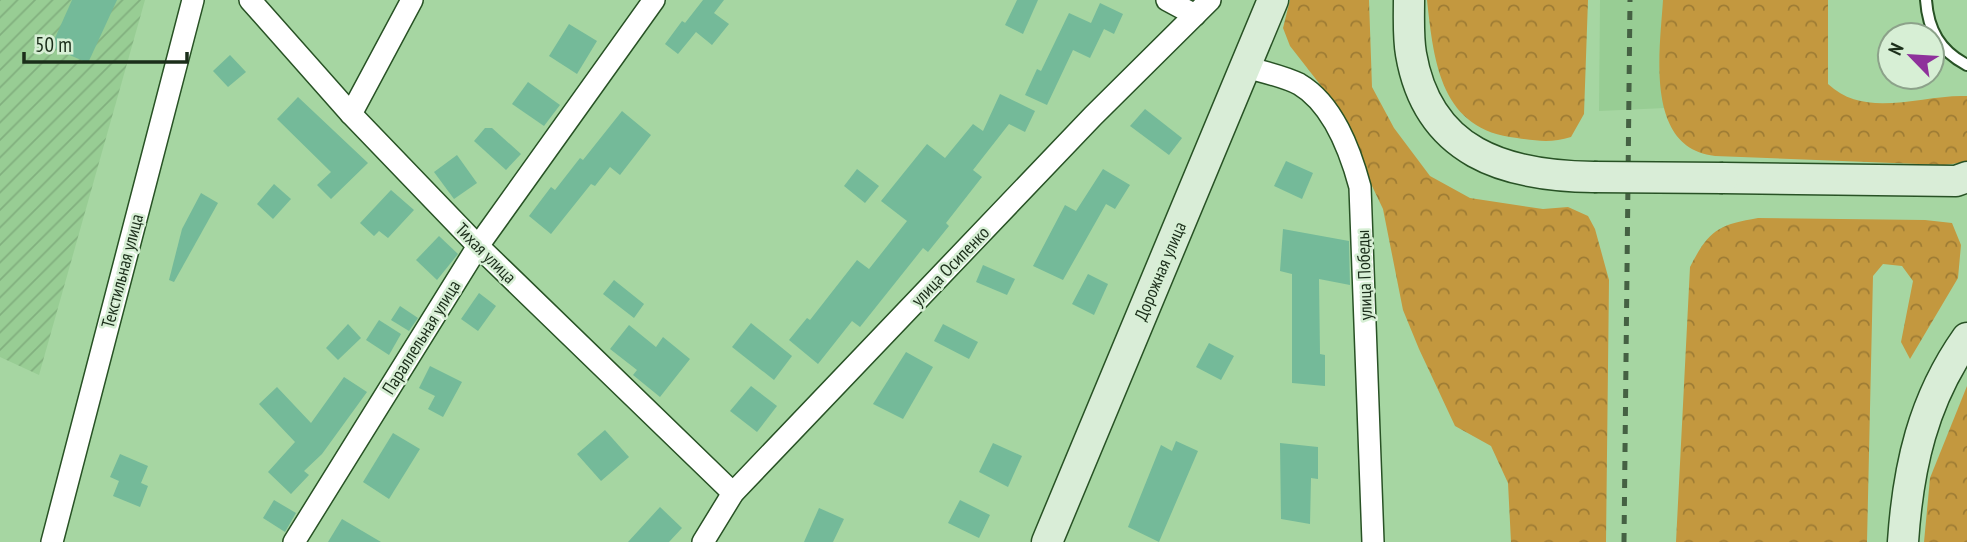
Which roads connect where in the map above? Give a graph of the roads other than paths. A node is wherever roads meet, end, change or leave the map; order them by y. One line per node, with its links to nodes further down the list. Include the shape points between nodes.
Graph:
1 (193, 0): 17 (street, Текстильная улица)
2 (250, 0): 12 (street, Тихая улица)
3 (412, 0): 12 (street)
4 (654, 0): 14 (street, Параллельная улица)
5 (1167, 0): 9 (street)
6 (1273, 0): 11 (main road, Дорожная улица)
7 (1409, 0): 13 (main road, bridge, via 1410,53 1420,88 1439,123 1469,149 1500,166 1560,176)
8 (1926, 0): 10 (lane, via 1934,35 1945,52)
9 (1202, 7): 16 (street, улица Осипенко)
10 (1967, 65)
11 (1246, 67): 20 (main road, Дорожная улица); 21 (street, улица Победы, via 1294,82 1321,102 1357,175)
12 (351, 114): 14 (street, Тихая улица)
13 (1963, 182)
14 (478, 246): 16 (street, Тихая улица); 18 (street, Параллельная улица)
15 (1967, 338): 22 (main road, via 1935,389 1920,433 1907,487)
16 (733, 493): 19 (street, улица Осипенко)
17 (51, 542)
18 (294, 542)
19 (702, 542)
20 (1047, 542)
21 (1373, 542)
22 (1903, 542)

